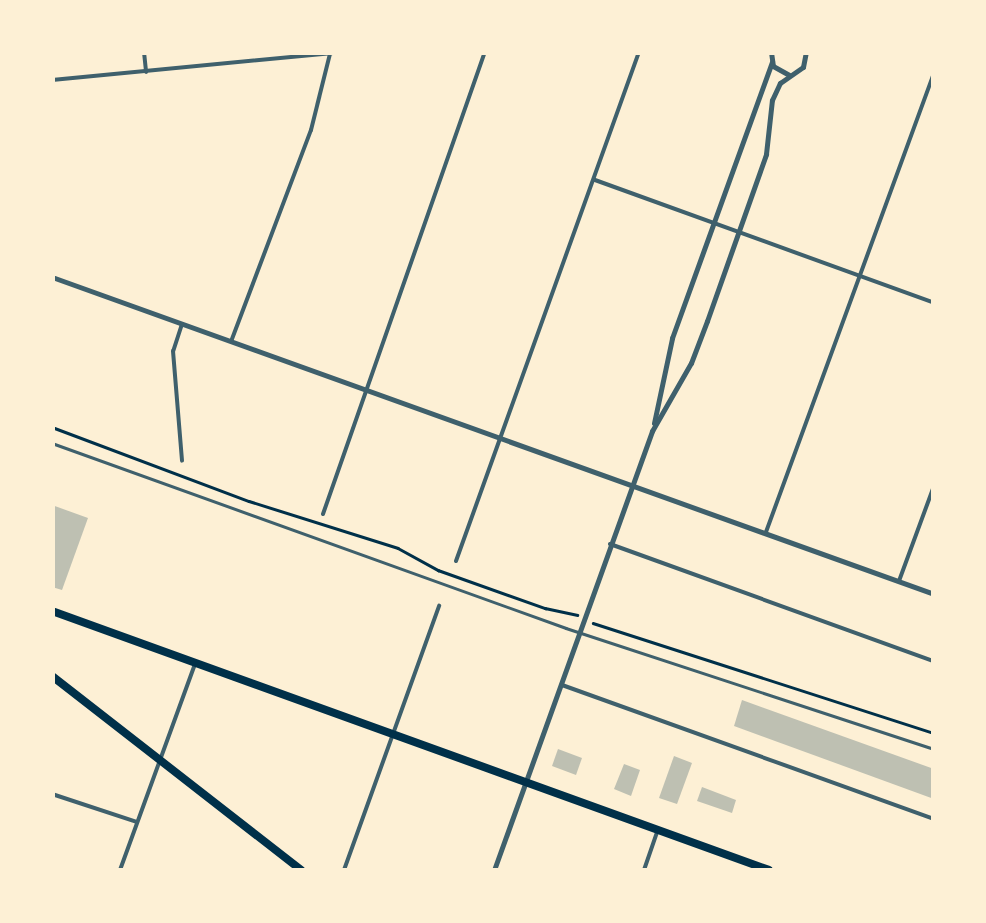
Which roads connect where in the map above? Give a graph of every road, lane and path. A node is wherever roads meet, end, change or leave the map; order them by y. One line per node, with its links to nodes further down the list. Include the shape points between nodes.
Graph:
1 (144, 52): 9 (street)
2 (344, 52): 5 (street)
3 (485, 52): 21 (street)
4 (639, 52): 13 (street)
5 (330, 54): 7 (street); 20 (street, via 324,90)
6 (807, 54): 11 (street, via 800,71)
7 (292, 55): 9 (street)
8 (771, 55): 11 (street, via 778,71); 14 (street)
9 (146, 72): 12 (street)
10 (934, 72): 17 (street)
11 (789, 75): 15 (street, via 772,100 766,154)
12 (52, 80)
13 (593, 179): 14 (street); 24 (street)
14 (714, 222): 15 (street); 23 (street, via 672,338)
15 (736, 231): 17 (street); 23 (street, via 691,363)
16 (52, 277): 19 (street)
17 (860, 277): 18 (street); 30 (street)
18 (934, 302)
19 (182, 324): 20 (street); 26 (street, via 174,356)
20 (232, 339): 21 (street)
21 (368, 392): 24 (street); 29 (street)
22 (52, 427): 37 (path)
23 (652, 431): 27 (street)
24 (500, 437): 27 (street); 32 (street)
25 (52, 443): 39 (lane)
26 (182, 461)
27 (632, 485): 30 (street); 31 (street)
28 (934, 486): 33 (street)
29 (322, 514)
30 (766, 532): 33 (street)
31 (610, 544): 39 (street); 40 (street)
32 (456, 560)
33 (899, 581): 34 (street)
34 (934, 594)
35 (439, 606): 45 (street)
36 (52, 611): 41 (highway)
37 (578, 616)
38 (591, 622): 44 (path)
39 (580, 632): 43 (street); 46 (lane)
40 (934, 661)
41 (195, 663): 45 (highway); 47 (street)
42 (52, 676): 47 (highway)
43 (562, 685): 48 (street); 50 (street)
44 (934, 733)
45 (394, 735): 48 (highway); 55 (street)
46 (934, 748)
47 (161, 758): 51 (street); 54 (highway)
48 (526, 782): 52 (highway); 56 (street)
49 (52, 794): 51 (street)
50 (934, 819)
51 (138, 822): 53 (street)
52 (658, 831): 57 (street); 58 (highway)
53 (120, 870)
54 (301, 870)
55 (344, 870)
56 (494, 870)
57 (644, 870)
58 (770, 870)

